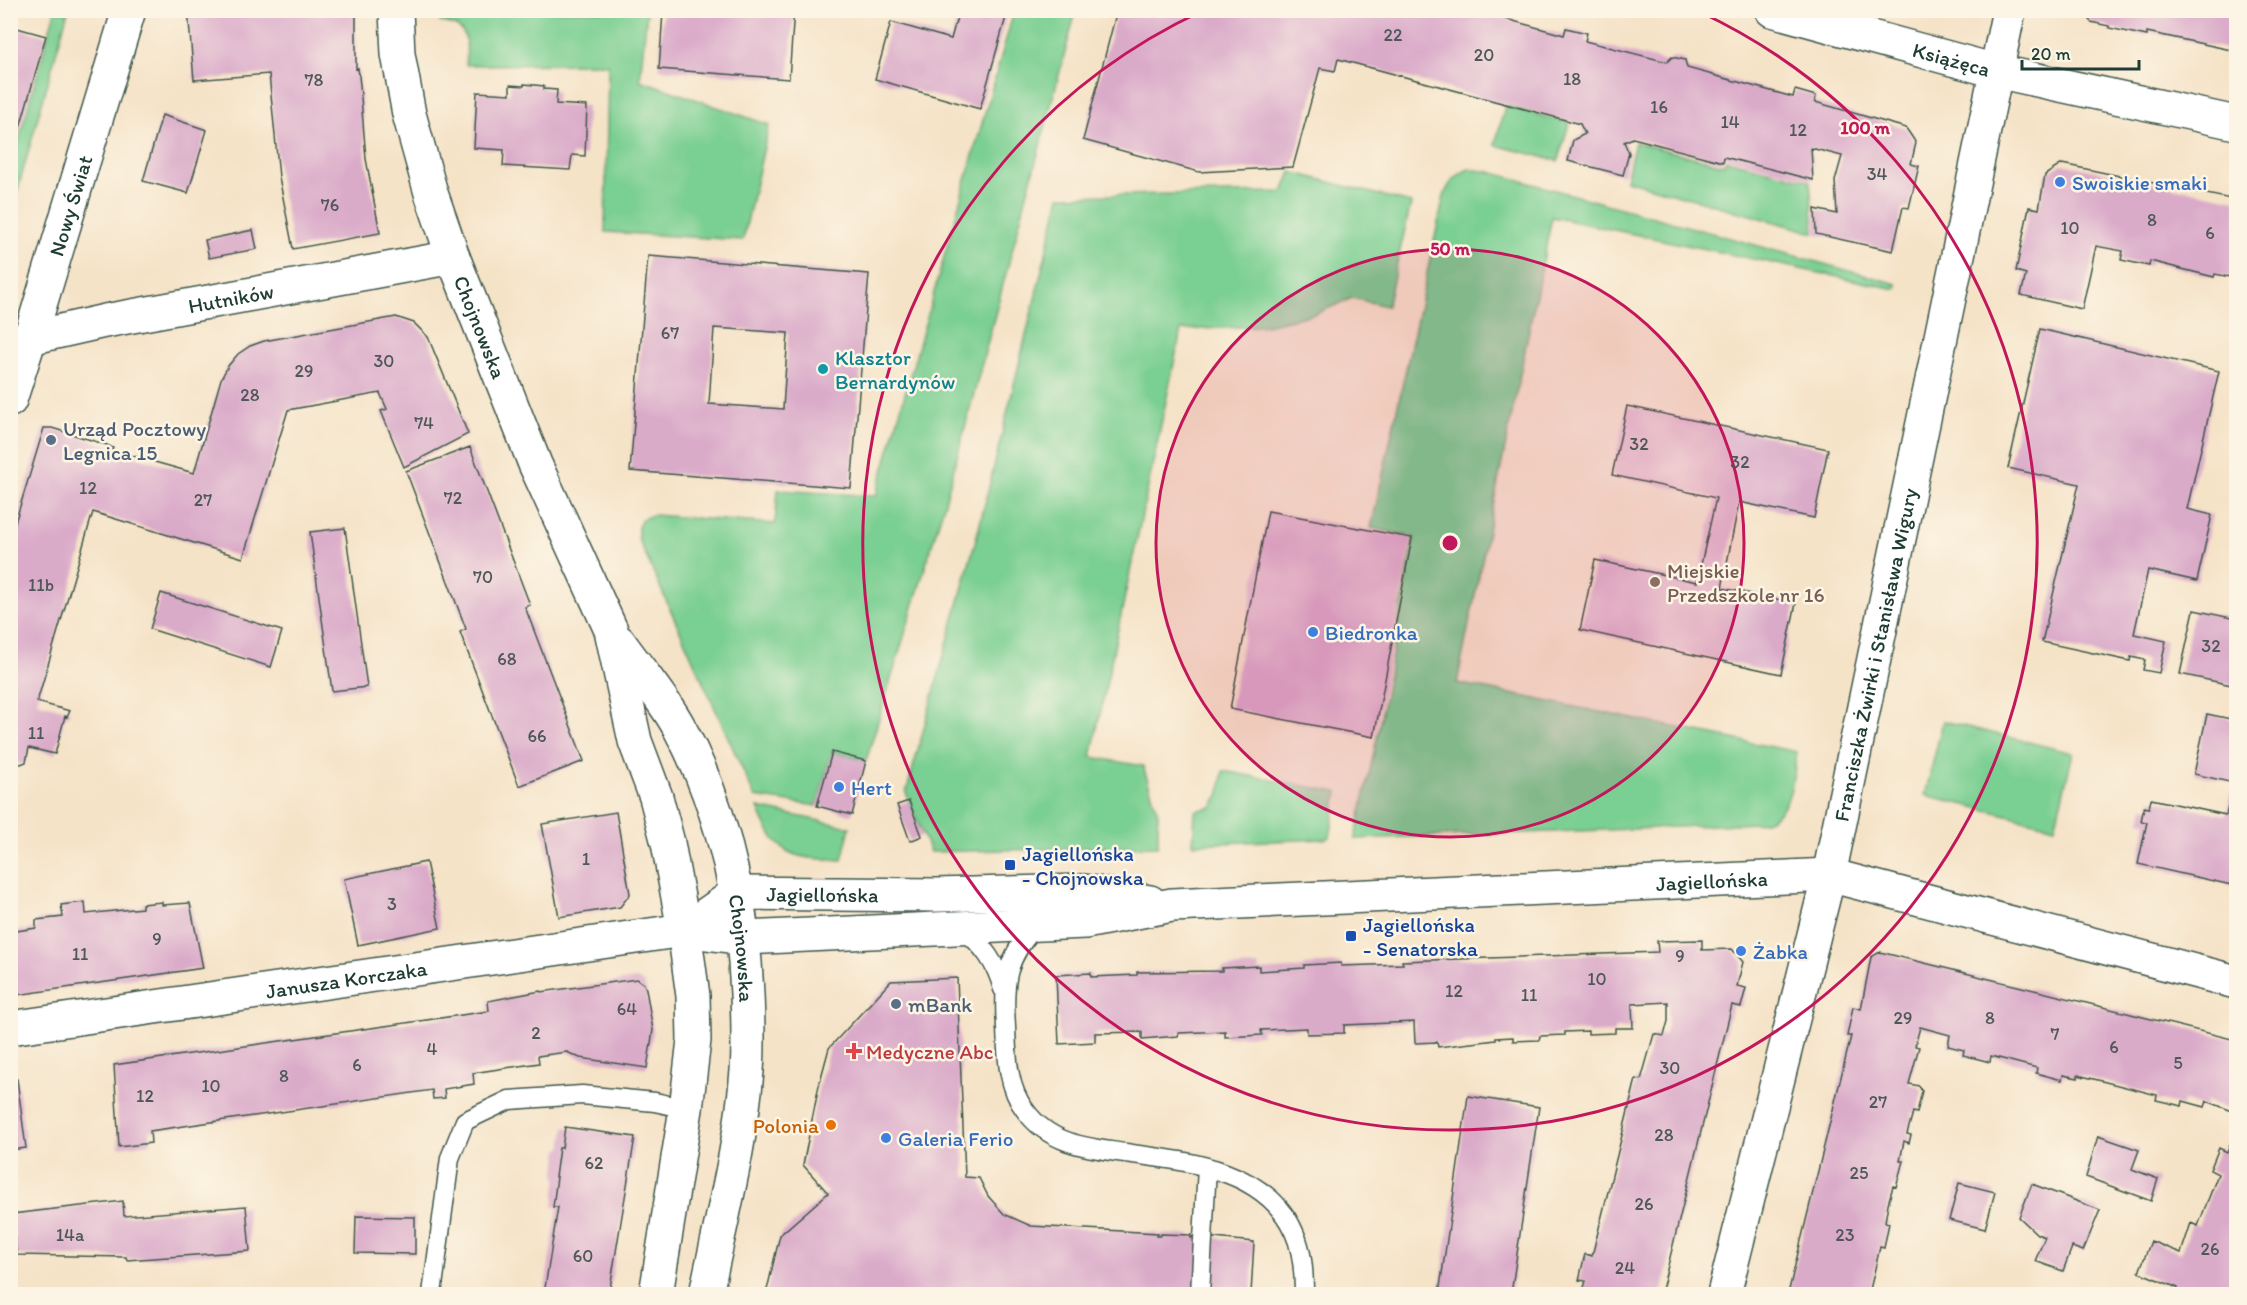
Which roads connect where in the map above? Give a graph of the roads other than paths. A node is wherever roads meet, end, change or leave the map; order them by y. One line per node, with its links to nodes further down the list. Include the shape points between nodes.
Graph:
1 (129, 10): 8 (street, Nowy Świat)
2 (396, 10): 7 (street, Chojnowska, via 398,54 409,114)
3 (1772, 10): 5 (street, Książęca)
4 (2009, 10): 5 (street, Franciszka Żwirki i Stanisława Wigury)
5 (1996, 70): 6 (street, Książęca); 11 (street, Franciszka Żwirki i Stanisława Wigury)
6 (2236, 123)
7 (453, 257): 8 (street, Hutników, via 105,321); 10 (street, Chojnowska, via 535,464)
8 (20, 341): 9 (street, Nowy Świat)
9 (10, 400)
10 (611, 630): 12 (street, Chojnowska, via 679,726 718,816); 16 (street, Chojnowska, via 635,741 659,807)
11 (1829, 875): 13 (street, Jagiellońska); 18 (street, Jagiellońska); 28 (street, Franciszka Żwirki i Stanisława Wigury)
12 (737, 893): 13 (street, Jagiellońska, via 937,896 1084,891); 16 (street, Jagiellońska); 17 (street, Chojnowska)
13 (1172, 905): 14 (street, Jagiellońska, via 1085,922)
14 (1038, 924): 15 (street, Jagiellońska); 19 (lane, via 1012,957)
15 (961, 928): 17 (street, Jagiellońska); 19 (lane, via 991,958)
16 (684, 930): 17 (street, Jagiellońska); 20 (street, Janusza Korczaka); 21 (street, Chojnowska, via 694,1040)
17 (743, 938): 25 (street, Chojnowska, via 747,1072)
18 (2236, 982)
19 (1004, 993): 22 (lane, via 1012,1087 1035,1122 1051,1135 1090,1149)
20 (10, 1028)
21 (686, 1109): 23 (lane, via 655,1101 582,1095 509,1100 465,1121 450,1158); 24 (street, Chojnowska)
22 (1206, 1167): 26 (lane); 27 (lane, via 1228,1173 1278,1206 1294,1232 1304,1268)
23 (432, 1294)
24 (656, 1294)
25 (705, 1294)
26 (1200, 1294)
27 (1305, 1294)
28 (1724, 1294)

